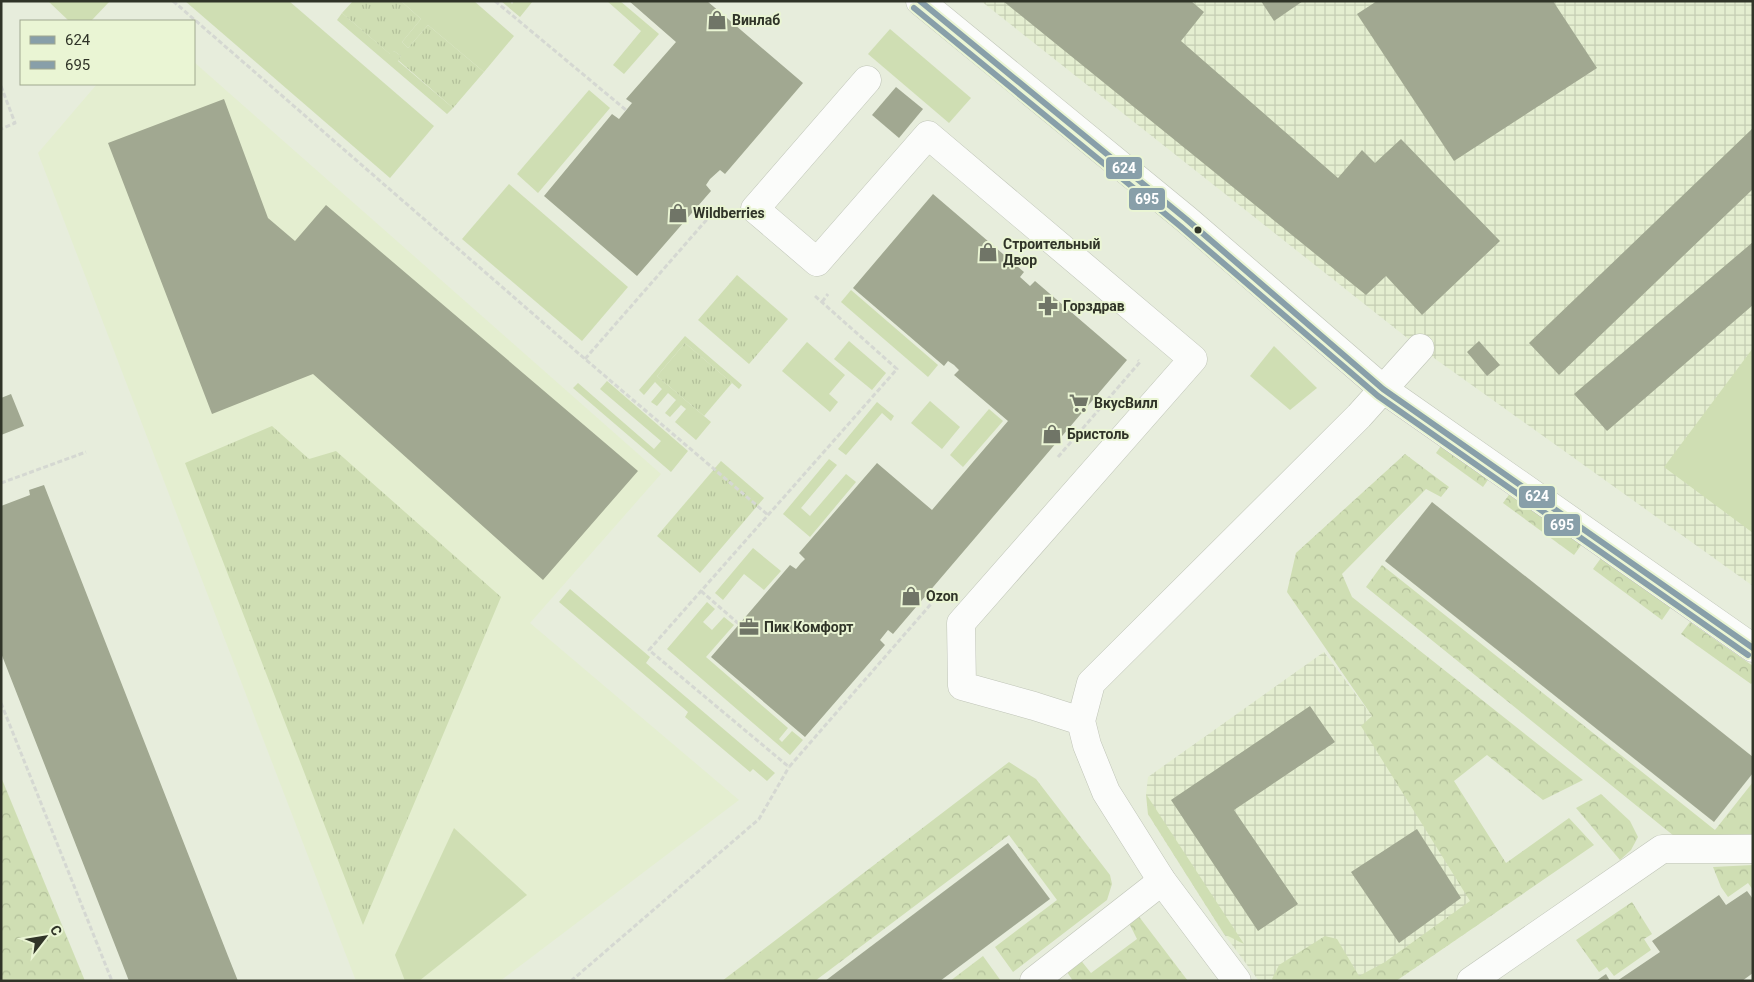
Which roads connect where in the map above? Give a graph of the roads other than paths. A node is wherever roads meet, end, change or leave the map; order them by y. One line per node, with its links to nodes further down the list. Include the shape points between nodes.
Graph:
1 (920, 1): 4 (street, via 1186,218)
2 (867, 80): 6 (street, via 755,209 817,262 928,135 1193,359 961,623 962,686)
3 (1420, 348): 4 (street)
4 (1383, 390): 5 (street); 6 (street, via 1092,683)
5 (1753, 648)
6 (1081, 721): 8 (street, via 1106,792)
7 (1753, 849): 11 (street, via 1662,849)
8 (1162, 881): 9 (street); 10 (street)
9 (1034, 981)
10 (1237, 981)
11 (1471, 981)

